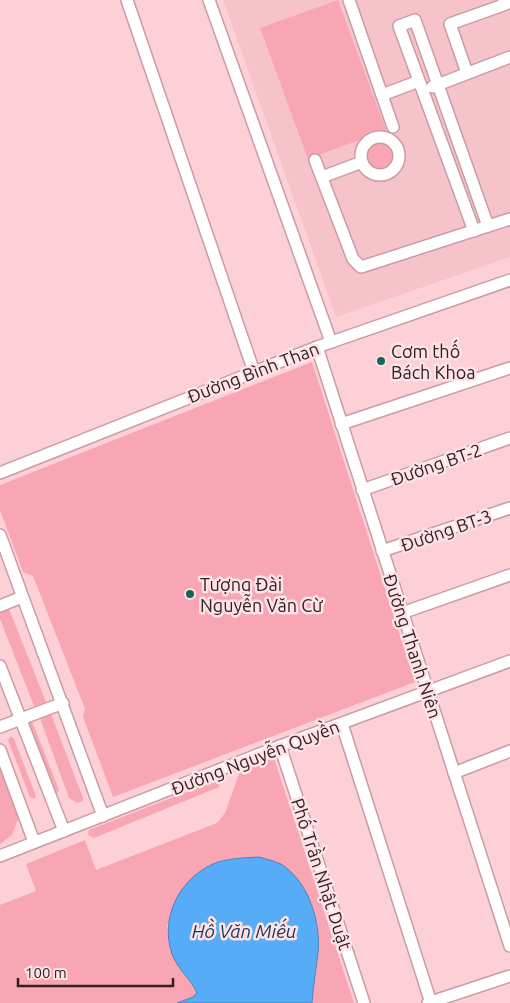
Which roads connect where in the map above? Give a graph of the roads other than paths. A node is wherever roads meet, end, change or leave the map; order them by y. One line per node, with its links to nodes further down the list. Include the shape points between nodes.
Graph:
1 (127, 0): 21 (street)
2 (209, 0): 18 (street)
3 (349, 0): 9 (street)
4 (504, 0): 6 (street, via 506,4 450,24)
5 (510, 57): 6 (street)
6 (467, 73): 7 (street)
7 (437, 85): 8 (street); 8 (street, via 415,20 399,26); 15 (street)
8 (421, 86): 9 (street); 16 (street)
9 (382, 95): 10 (street)
10 (393, 127)
11 (315, 160): 13 (street)
12 (362, 162): 13 (street)
13 (322, 177): 16 (street, via 353,259 361,267)
14 (510, 219): 15 (street)
15 (488, 226): 16 (street)
16 (474, 231)
17 (510, 280): 18 (street, Đường Bình Than)
18 (331, 342): 19 (street, Đường Bình Than)
19 (316, 347): 21 (street, Đường Bình Than); 22 (street, Đường Thanh Niên)
20 (510, 368): 22 (street)
21 (254, 372): 24 (street, Đường Bình Than)
22 (341, 424): 25 (street, Đường Thanh Niên)
23 (510, 438): 25 (street, Đường BT-2)
24 (0, 473)
25 (362, 490): 28 (street, Đường Thanh Niên)
26 (510, 508): 28 (street, Đường BT-3)
27 (0, 535): 30 (street)
28 (382, 551): 32 (street, Đường Thanh Niên)
29 (510, 576): 32 (street)
30 (22, 597): 31 (street); 36 (street)
31 (0, 606)
32 (402, 613): 35 (street, Đường Thanh Niên)
33 (510, 661): 35 (street, Đường Nguyễn Quyền)
34 (0, 666): 37 (street)
35 (428, 692): 38 (street, Đường Nguyễn Quyền); 43 (street, Đường Thanh Niên)
36 (63, 703): 37 (street); 44 (street)
37 (21, 719): 39 (street); 45 (street)
38 (342, 724): 40 (street, Đường Nguyễn Quyền); 51 (street)
39 (0, 727)
40 (280, 746): 44 (street, Đường Nguyễn Quyền); 50 (street, Phố Trần Nhật Duật)
41 (0, 750): 46 (street)
42 (510, 751): 43 (street)
43 (454, 773): 48 (street, Đường Thanh Niên)
44 (103, 816): 45 (street, Đường Nguyễn Quyền)
45 (64, 831): 46 (street, Đường Nguyễn Quyền)
46 (34, 842): 47 (street, Đường Nguyễn Quyền)
47 (0, 856)
48 (510, 946)
49 (510, 976): 51 (street)
50 (364, 1003)
51 (430, 1003)

